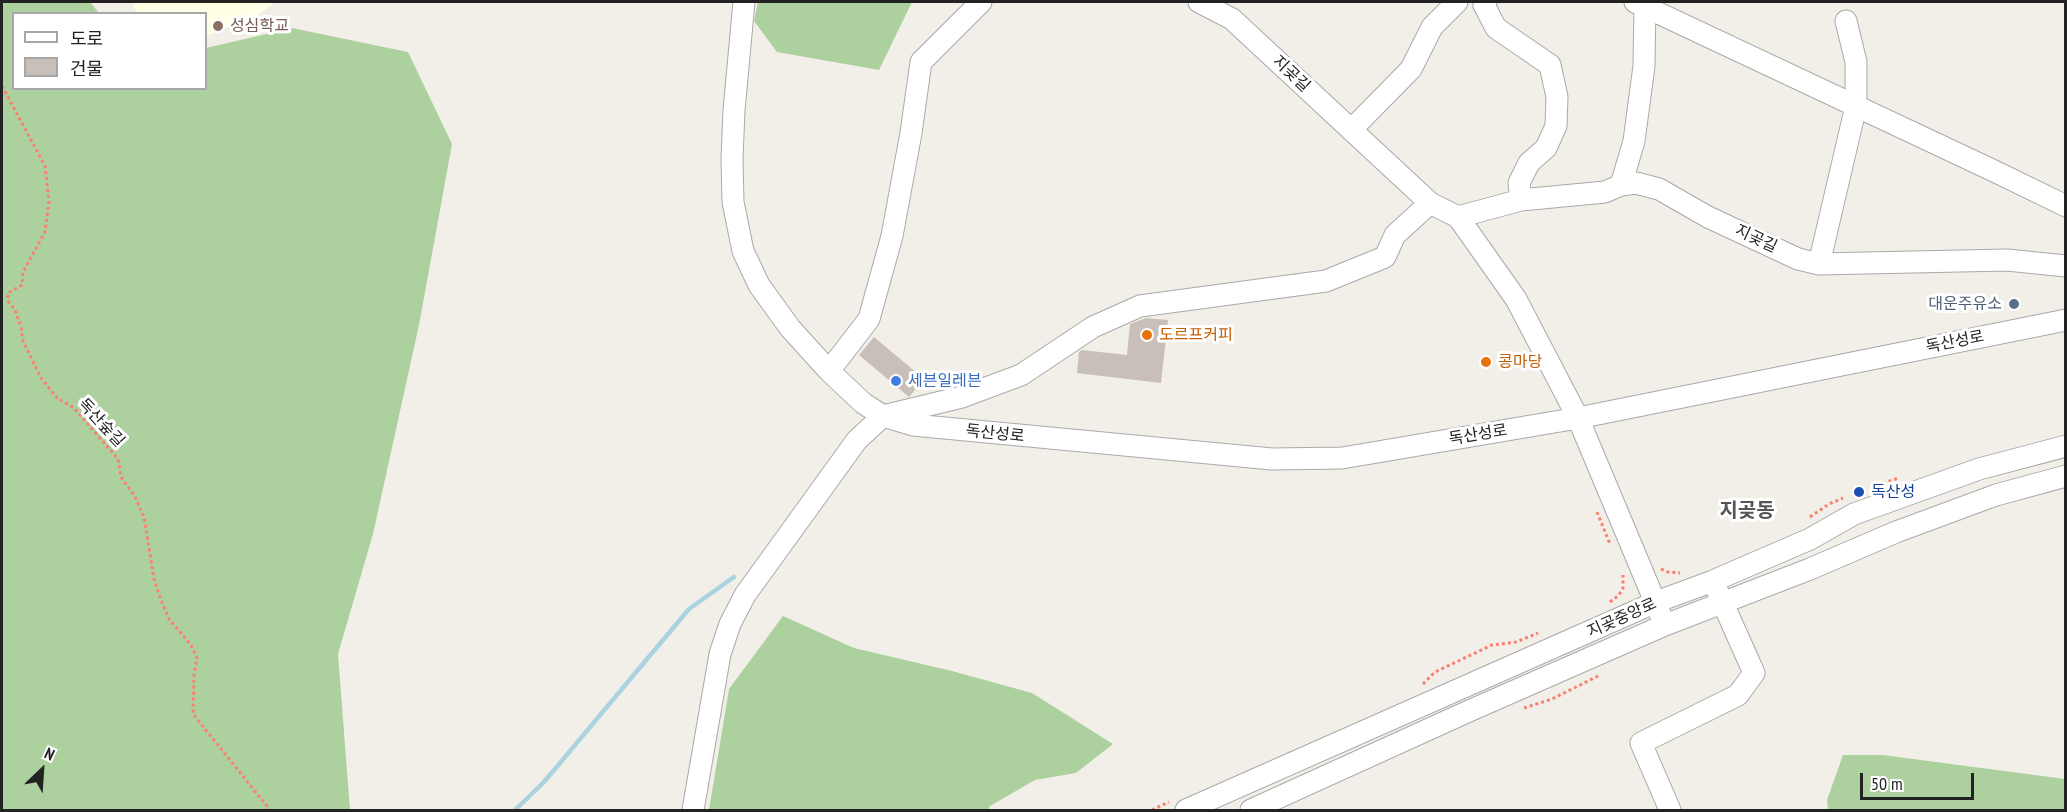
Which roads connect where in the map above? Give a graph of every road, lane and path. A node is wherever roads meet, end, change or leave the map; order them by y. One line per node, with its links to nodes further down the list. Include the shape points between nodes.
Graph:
1 (744, 2): 19 (street, 독산성로, via 732,159 733,202 743,251 759,285 790,328)
2 (981, 2): 19 (street, via 921,62 892,236 869,319)
3 (1203, 2): 10 (street, 지곶길, via 1232,19)
4 (1457, 2): 10 (street, via 1432,27 1411,69)
5 (1486, 2): 12 (street, via 1496,28 1550,65 1557,98 1556,126 1546,148 1529,163 1519,183)
6 (1642, 3): 9 (street); 11 (street, via 1644,66 1634,141)
7 (1846, 21): 9 (street, via 1856,62)
8 (2, 86): 34 (path, 독산숲길, via 45,166 49,202 45,232 23,272 22,285 8,293 8,301 41,378 57,398 74,408 118,459 121,477 144,517 161,600 169,619 197,658 194,714)
9 (1856, 106): 14 (street); 16 (street)
10 (1351, 130): 13 (street, 지곶길)
11 (1621, 184): 12 (street, 지곶길, via 1605,192); 16 (street, 지곶길, via 1659,189 1708,217 1798,259)
12 (1521, 200): 15 (street, 지곶길)
13 (1430, 203): 15 (street, 지곶길); 20 (street, 독산성로, via 1395,235 1384,257 1326,281 1140,306 1093,327 1021,375 962,397)
14 (2066, 206)
15 (1458, 217): 21 (street, 지곶길, via 1516,299)
16 (1819, 264): 17 (street, 지곶길, via 2007,260)
17 (2066, 266)
18 (2066, 320): 21 (street, 독산성로)
19 (829, 371): 20 (street, 독산성로, via 863,404)
20 (884, 416): 21 (street, 독산성로, via 913,425 1272,459 1342,458); 35 (street, via 857,440 745,595 730,624 720,654)
21 (1578, 418): 31 (street, 지곶길)
22 (2066, 446): 30 (street, 지곶중앙로, via 1979,469 1854,514)
23 (2066, 476): 32 (street, 지곶중앙로, via 1996,495 1896,532)
24 (1902, 477): 25 (path)
25 (1870, 488)
26 (1849, 496): 27 (path)
27 (1804, 521)
28 (1656, 565): 29 (path, via 1668,572)
29 (1684, 573)
30 (1713, 581): 31 (street, 지곶중앙로); 32 (street)
31 (1656, 602): 33 (street, 지곶길); 36 (street, 지곶중앙로)
32 (1723, 603): 33 (street, 지곶중앙로); 38 (street, via 1754,673 1738,695 1641,743)
33 (1665, 624): 37 (street, 지곶중앙로)
34 (270, 810)
35 (693, 810)
36 (1186, 810)
37 (1251, 810)
38 (1670, 810)

